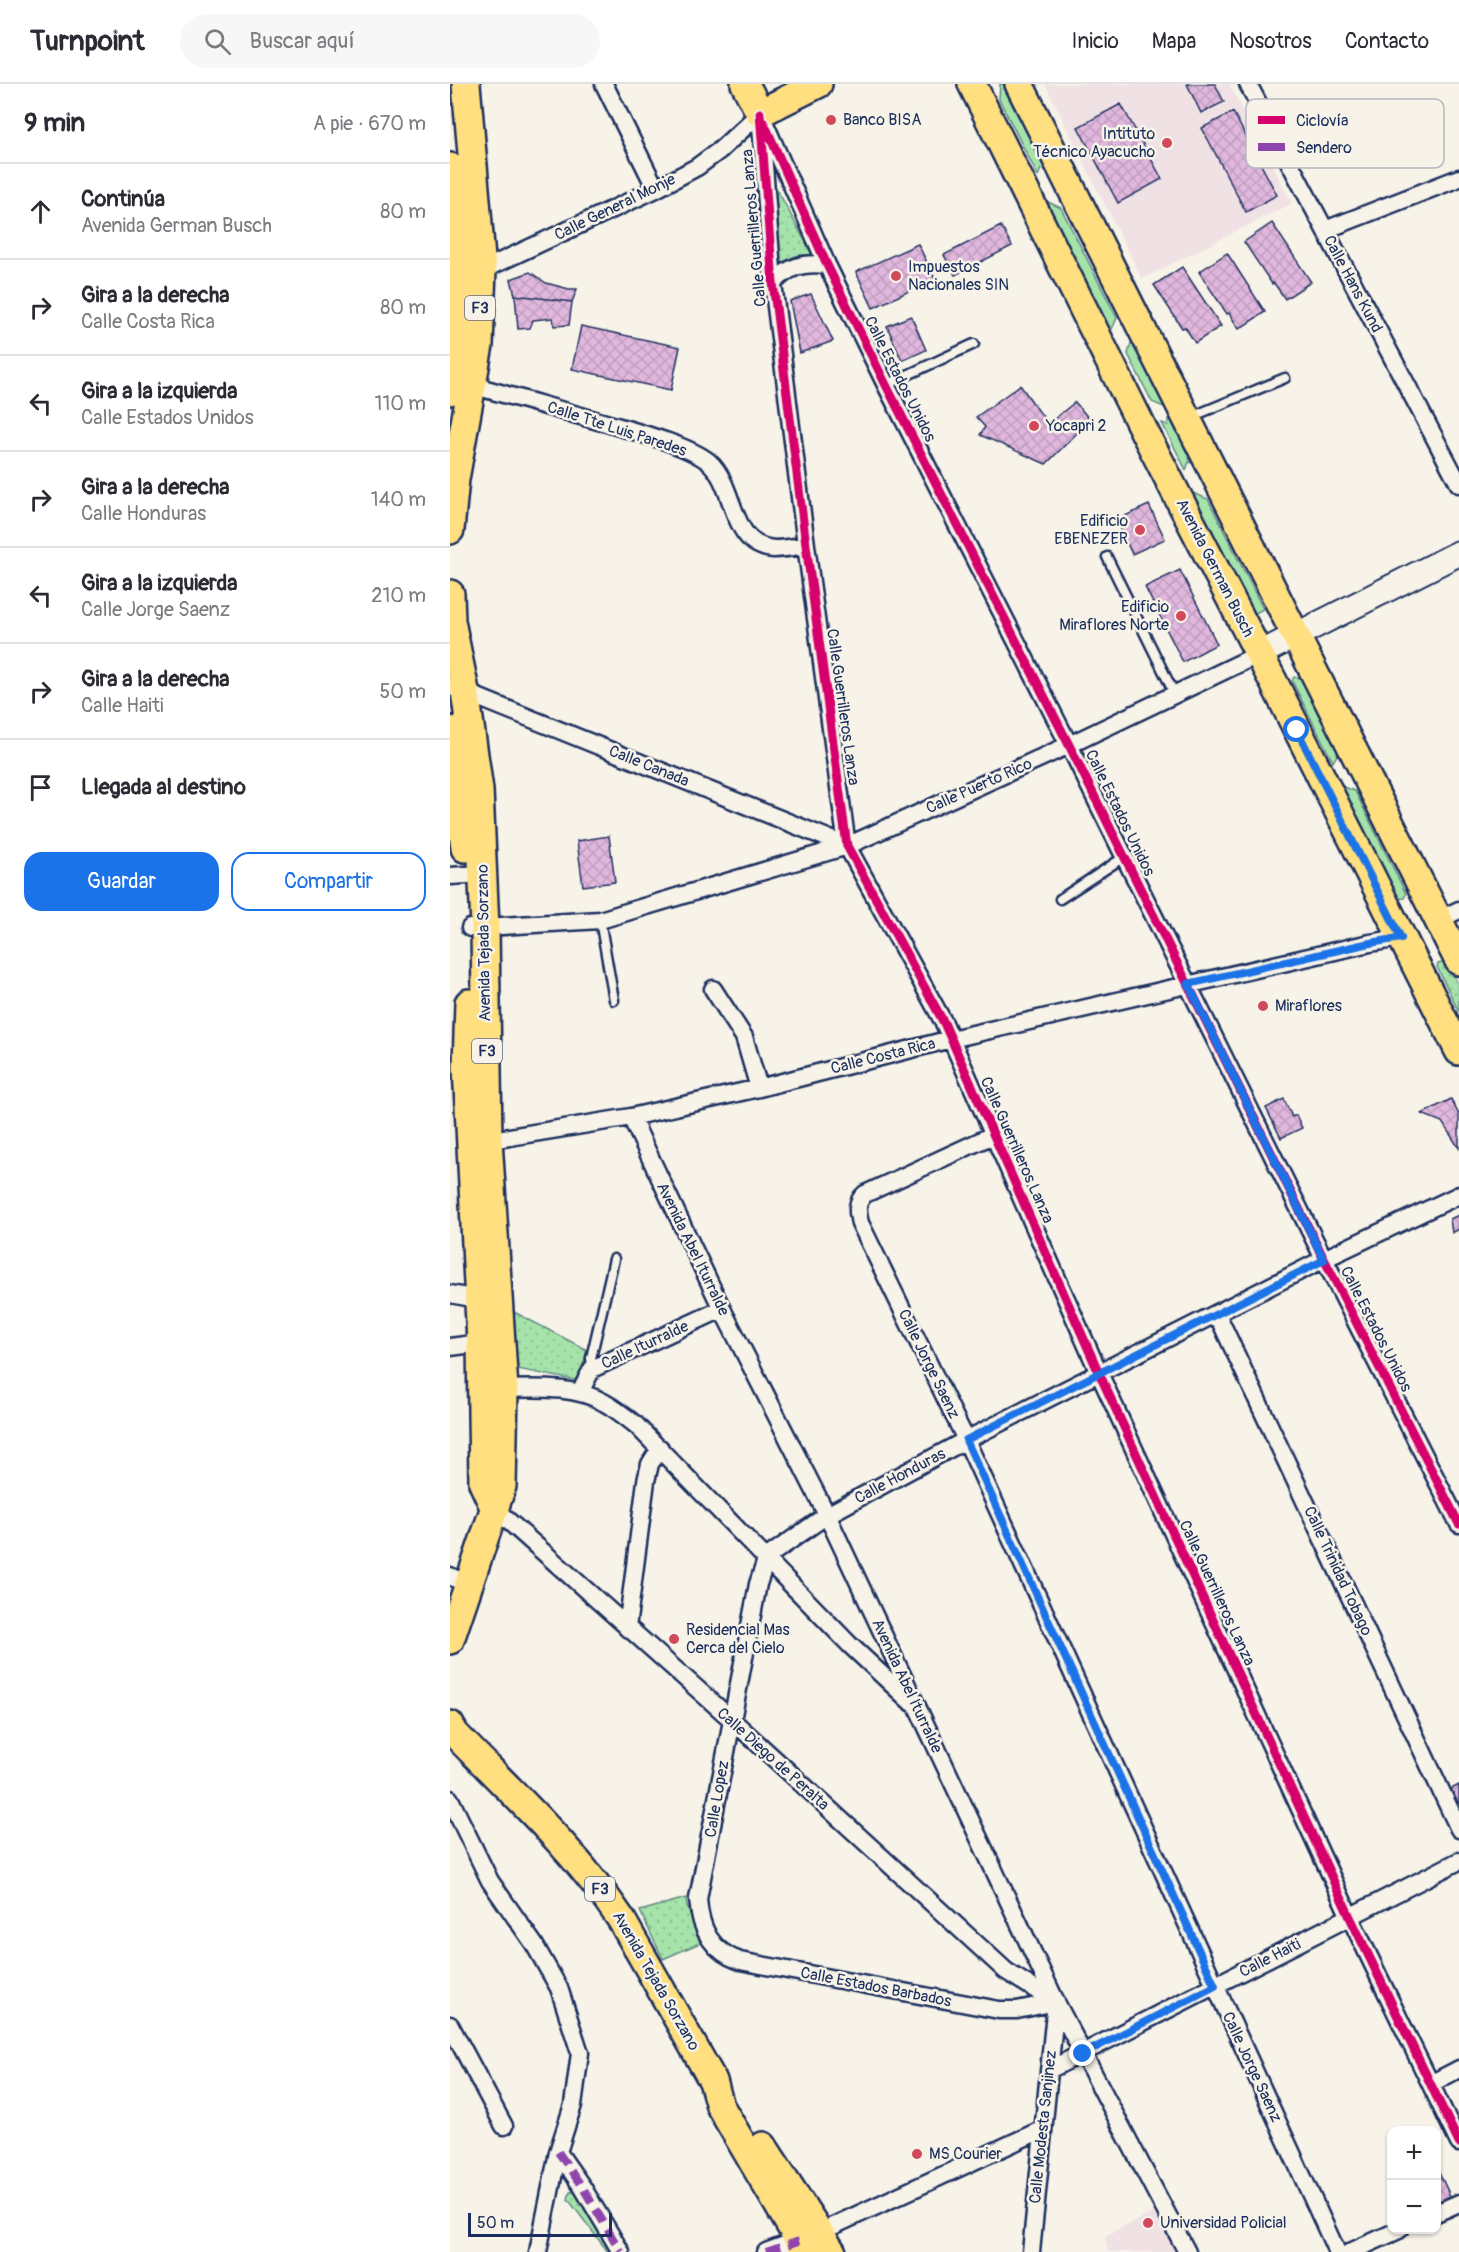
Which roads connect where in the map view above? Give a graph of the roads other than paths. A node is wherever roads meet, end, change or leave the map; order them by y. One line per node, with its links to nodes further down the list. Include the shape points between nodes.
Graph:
1 (466, 84): 16 (main road, F3)
2 (604, 84): 13 (street)
3 (745, 84): 9 (main road)
4 (818, 84): 9 (main road)
5 (972, 84): 31 (main road, Avenida German Busch, via 1139,423)
6 (1019, 84): 22 (main road)
7 (1248, 84): 8 (street, Calle Hans Kund)
8 (1256, 99)
9 (760, 112): 13 (street, Calle General Monje, via 712,156); 15 (street, Calle Estados Unidos); 17 (street, Calle Guerrilleros Lanza)
10 (450, 167): 16 (main road, F3)
11 (1292, 168): 14 (street, Calle Hans Kund)
12 (1459, 178): 14 (street)
13 (656, 189): 16 (street, Calle General Monje)
14 (1325, 230): 23 (street, Calle Hans Kund)
15 (827, 265): 17 (street, via 795,265); 21 (street, Calle Estados Unidos)
16 (470, 276): 20 (main road, F3, via 460,329)
17 (773, 283): 25 (street, Calle Guerrilleros Lanza)
18 (974, 344): 21 (lane)
19 (1285, 378): 22 (lane)
20 (458, 386): 24 (main road, F3); 25 (street, Calle Tte Luis Paredes, via 648,435 693,453 718,473 745,536 757,545 774,549)
21 (886, 386): 35 (street, Calle Estados Unidos)
22 (1187, 418): 30 (main road)
23 (1459, 484)
24 (450, 530)
25 (806, 545): 36 (street, Calle Guerrilleros Lanza)
26 (1459, 554): 30 (street, Calle Puerto Rico)
27 (1107, 557): 33 (lane)
28 (450, 594): 29 (main road, Avenida Tejada Sorzano / F3)
29 (450, 621): 32 (main road, Avenida Tejada Sorzano / F3)
30 (1296, 636): 31 (street, Calle Puerto Rico); 40 (main road)
31 (1259, 654): 33 (street, Calle Puerto Rico); 43 (main road, Avenida German Busch)
32 (457, 688): 36 (street, Calle Canada); 38 (main road, Avenida Tejada Sorzano / F3, via 479,790)
33 (1175, 695): 35 (street, Calle Puerto Rico)
34 (450, 730): 38 (main road, Avenida Tejada Sorzano / F3)
35 (1069, 745): 36 (street, Calle Puerto Rico); 37 (street, Calle Estados Unidos)
36 (847, 846): 41 (street, Calle Puerto Rico); 48 (street, Calle Guerrilleros Lanza)
37 (1124, 857): 39 (lane); 45 (street, Calle Estados Unidos)
38 (467, 875): 42 (main road, Avenida Tejada Sorzano / F3)
39 (1060, 899)
40 (1449, 915): 43 (main road); 44 (main road)
41 (600, 920): 42 (street, Calle Puerto Rico); 47 (lane)
42 (477, 928): 53 (main road, Avenida Tejada Sorzano / F3, via 467,1067)
43 (1401, 938): 45 (street, Calle Costa Rica); 49 (main road, Avenida German Busch)
44 (1459, 961)
45 (1188, 984): 48 (street, Calle Costa Rica); 56 (street, Calle Estados Unidos)
46 (712, 988): 50 (street, via 744,1037)
47 (614, 1000)
48 (951, 1039): 50 (street, Calle Costa Rica); 52 (street, Calle Guerrilleros Lanza)
49 (1459, 1051)
50 (759, 1088): 51 (street, Calle Costa Rica)
51 (631, 1117): 53 (street, Calle Costa Rica); 59 (street, Avenida Abel Iturralde)
52 (993, 1136): 64 (street, Calle Guerrilleros Lanza); 67 (street, Calle Jorge Saenz, via 865,1194 857,1206 860,1223)
53 (478, 1142): 58 (main road, Avenida Tejada Sorzano / F3); 65 (main road, Avenida Tejada Sorzano / F3)
54 (1459, 1196): 56 (street, Calle Honduras)
55 (615, 1259): 63 (lane, via 591,1358)
56 (1324, 1260): 60 (street, Calle Honduras); 71 (street, Calle Estados Unidos)
57 (450, 1294): 58 (street)
58 (478, 1299): 61 (main road, Avenida Tejada Sorzano / F3)
59 (722, 1309): 63 (street, Calle Iturralde); 70 (street, Avenida Abel Iturralde)
60 (1217, 1314): 64 (street, Calle Honduras); 80 (street, Calle Trinidad Tobago)
61 (481, 1343): 62 (street); 65 (main road, Avenida Tejada Sorzano / F3)
62 (450, 1347)
63 (592, 1369): 66 (street, Calle Iturralde)
64 (1100, 1373): 67 (street, Calle Honduras); 82 (street, Calle Guerrilleros Lanza)
65 (493, 1389): 66 (street); 69 (main road, Avenida Tejada Sorzano / F3, via 483,1483)
66 (580, 1392): 68 (street, via 605,1402)
67 (966, 1440): 70 (street, Calle Honduras); 84 (street, Calle Jorge Saenz)
68 (660, 1448): 72 (street); 74 (street, via 646,1481)
69 (495, 1509): 73 (main road); 74 (street, Calle Diego de Peralta)
70 (827, 1515): 72 (street, Calle Honduras); 76 (street, Avenida Abel Iturralde)
71 (1459, 1524)
72 (766, 1557): 76 (street); 77 (street, Calle Lopez)
73 (459, 1580): 75 (main road)
74 (627, 1628): 77 (street, Calle Diego de Peralta)
75 (450, 1640)
76 (917, 1708): 85 (street, Avenida Abel Iturralde)
77 (731, 1719): 83 (street, Calle Lopez, via 698,1899 699,1915); 85 (street, Calle Diego de Peralta, via 1006,1971)
78 (450, 1725): 98 (main road, Avenida Tejada Sorzano / F3, via 606,1896 712,2081 735,2103)
79 (450, 1799): 94 (street, via 490,1881 560,1988 575,2033 580,2053 573,2105)
80 (1459, 1829)
81 (1459, 1861): 82 (street, Calle Haiti)
82 (1350, 1917): 84 (street, Calle Haiti); 90 (street, Calle Guerrilleros Lanza)
83 (707, 1934): 85 (street, Calle Estados Barbados, via 718,1950 740,1961 999,2010)
84 (1215, 1986): 87 (street, Calle Haiti); 104 (street, Calle Jorge Saenz)
85 (1056, 2002): 87 (street, Avenida Abel Iturralde); 89 (street, Calle Modesta Sanjinez)
86 (450, 2025): 91 (street)
87 (1083, 2054): 89 (street, Calle Haiti); 103 (street, Avenida Abel Iturralde)
88 (1459, 2069): 90 (street)
89 (1049, 2070): 92 (street, Calle Modesta Sanjinez)
90 (1432, 2083): 93 (street, Calle Guerrilleros Lanza)
91 (504, 2126)
92 (1043, 2130): 98 (street); 102 (street, Calle Modesta Sanjinez)
93 (1459, 2143)
94 (558, 2152): 99 (street); 100 (street)
95 (1459, 2203): 96 (street)
96 (1441, 2211)
97 (1389, 2234): 105 (street)
98 (814, 2244): 101 (street)
99 (538, 2252)
100 (621, 2252)
101 (766, 2252)
102 (1031, 2252)
103 (1187, 2252)
104 (1337, 2252)
105 (1350, 2252)

